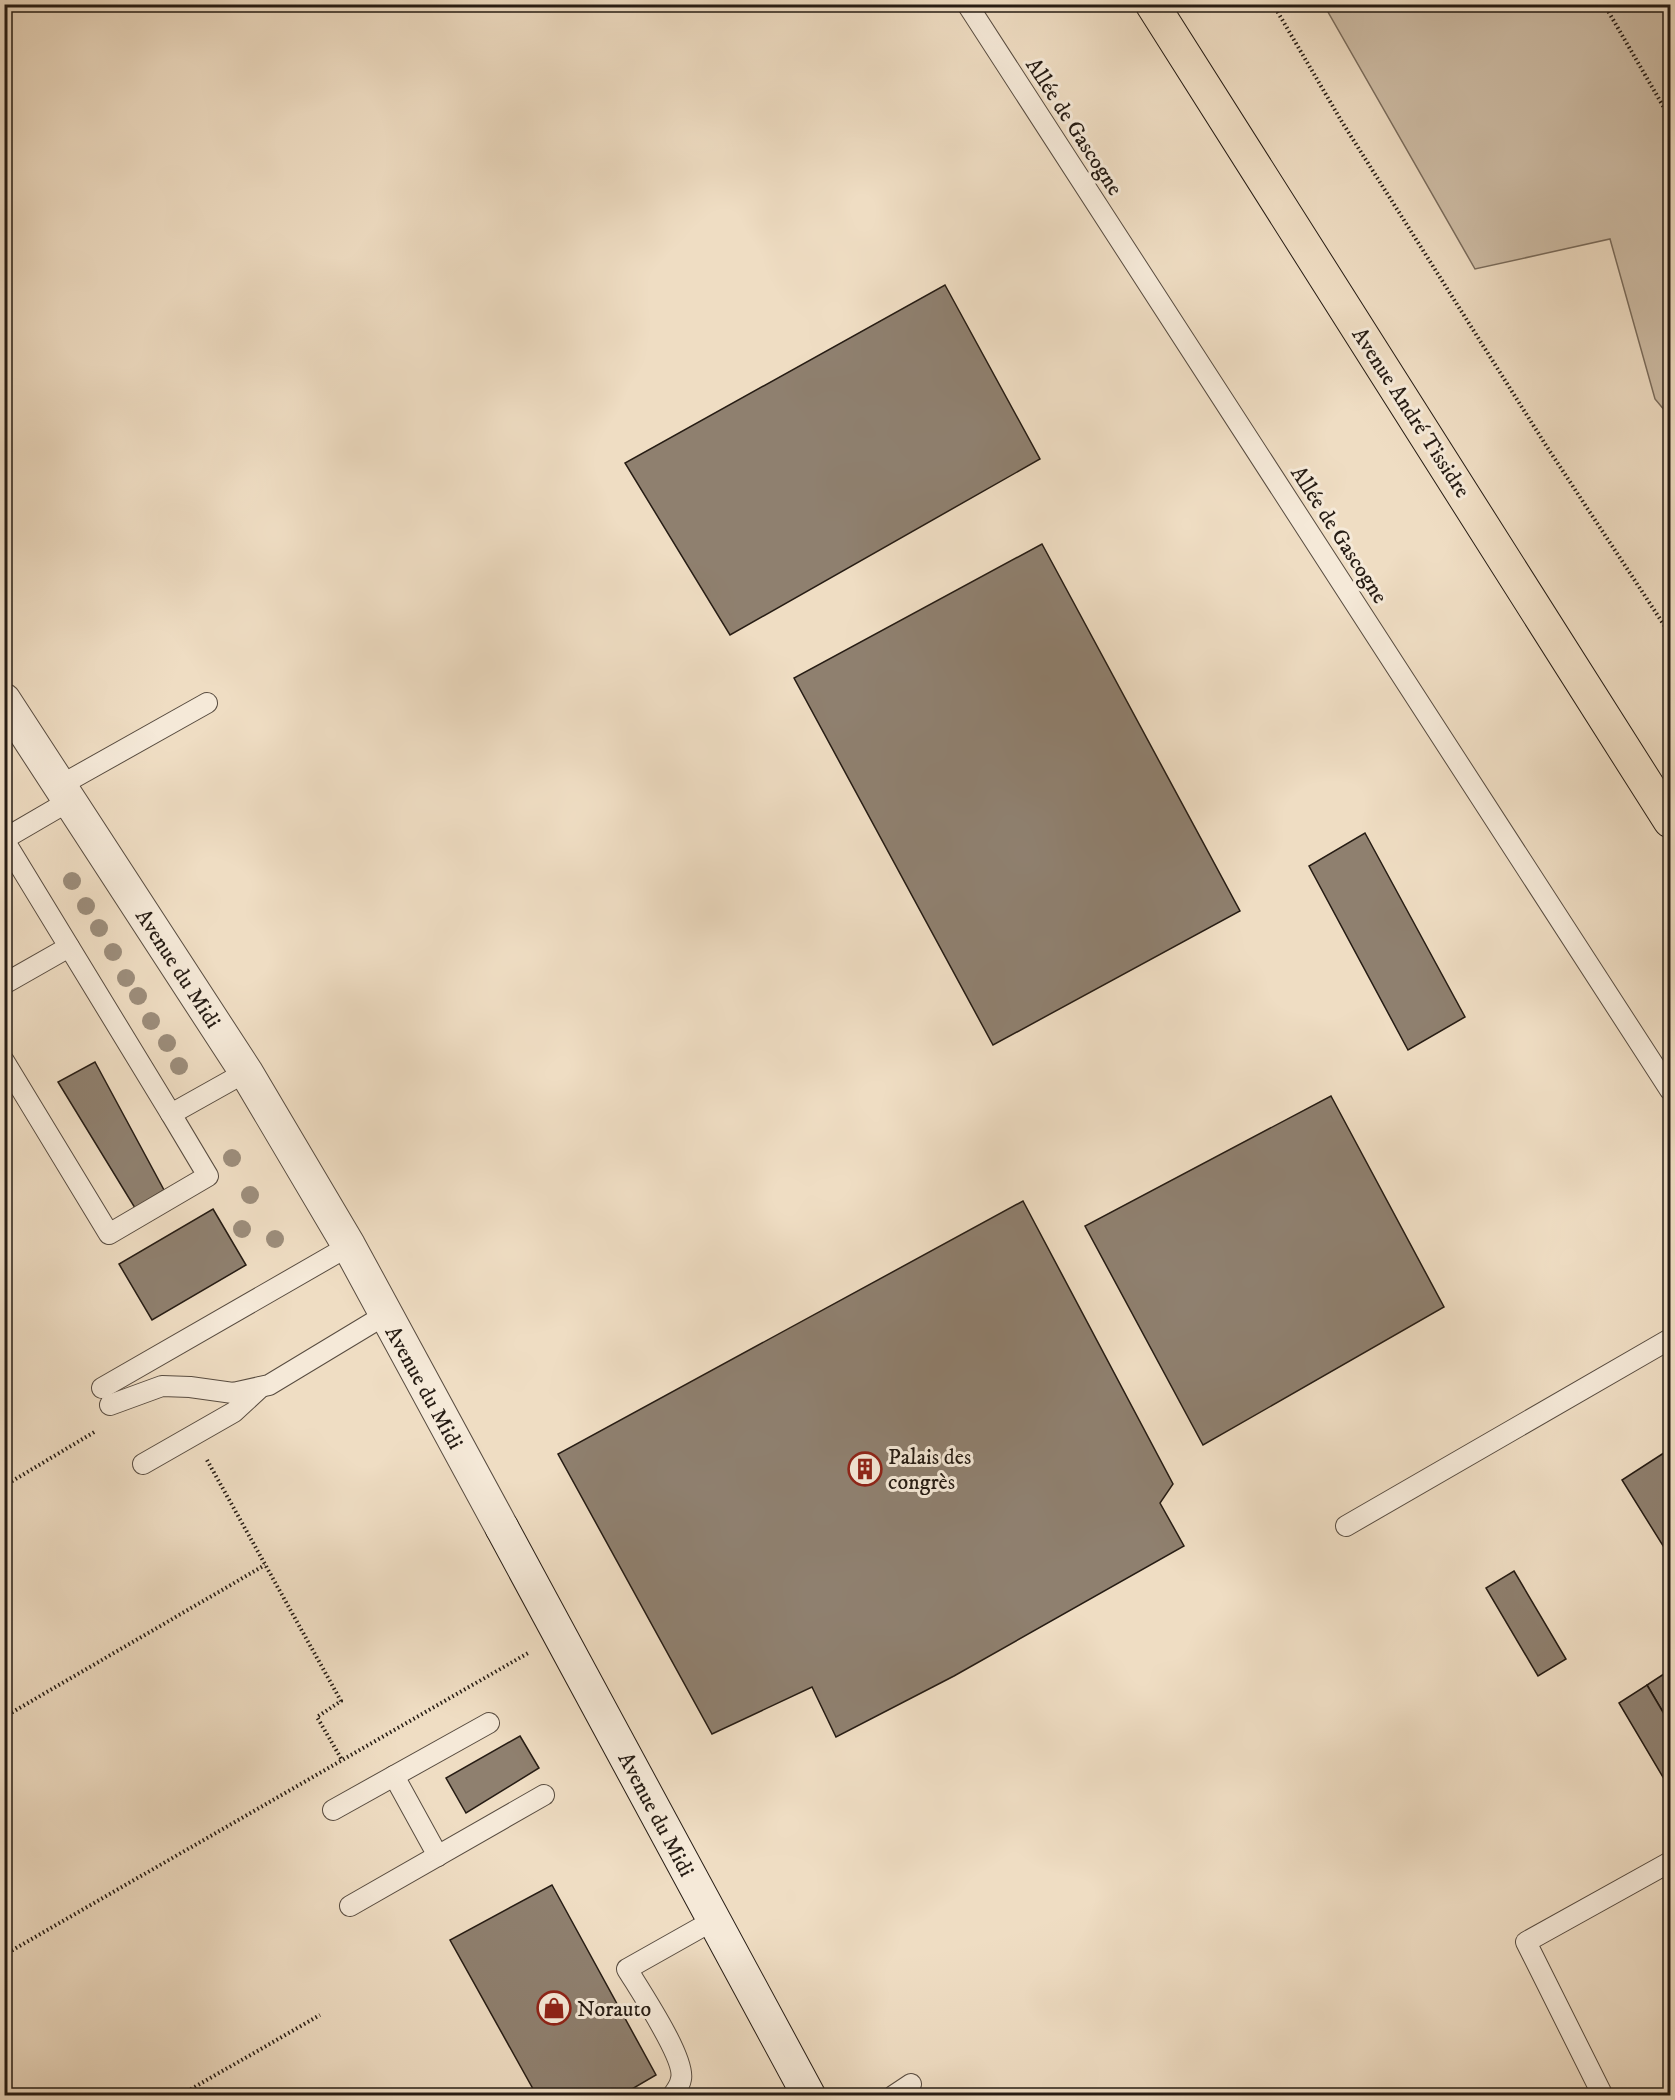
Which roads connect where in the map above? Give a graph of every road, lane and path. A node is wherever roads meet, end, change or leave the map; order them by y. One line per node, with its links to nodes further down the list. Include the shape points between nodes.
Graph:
1 (967, 4): 18 (lane, Allée de Gascogne)
2 (1152, 4): 12 (main road, Avenue André Tissidre)
3 (1170, 4): 10 (main road, Avenue André Tissidre)
4 (1273, 4): 7 (path, via 1342,122 1541,437)
5 (1604, 4): 6 (path)
6 (1671, 118)
7 (1671, 634)
8 (4, 700): 11 (street, Avenue du Midi)
9 (207, 703): 11 (lane)
10 (1671, 783)
11 (66, 793): 13 (lane); 17 (street, Avenue du Midi)
12 (1671, 820)
13 (4, 840): 14 (lane)
14 (69, 947): 15 (lane); 19 (lane)
15 (4, 984)
16 (4, 1061): 19 (lane, via 109,1234 208,1176)
17 (246, 1072): 19 (lane); 20 (street, Avenue du Midi)
18 (1671, 1090)
19 (171, 1114)
20 (349, 1246): 21 (street, Avenue du Midi); 23 (lane, via 106,1396 162,1386 233,1393)
21 (385, 1316): 23 (lane); 40 (street, Avenue du Midi)
22 (1671, 1339): 28 (lane)
23 (262, 1386): 25 (lane, via 234,1412)
24 (99, 1429): 27 (path)
25 (194, 1436): 26 (lane); 29 (path)
26 (143, 1464)
27 (4, 1486)
28 (1346, 1526)
29 (265, 1565): 31 (path); 33 (path, via 341,1701 317,1717)
30 (529, 1653): 33 (path)
31 (4, 1717)
32 (489, 1723): 34 (lane)
33 (342, 1760): 41 (path)
34 (394, 1776): 36 (lane); 37 (lane)
35 (544, 1795): 37 (lane)
36 (333, 1810)
37 (438, 1856): 39 (lane)
38 (1671, 1862): 48 (lane, via 1526,1942)
39 (350, 1906)
40 (714, 1920): 45 (lane, via 627,1969 671,2044 680,2067 682,2078); 46 (street, Avenue du Midi)
41 (4, 1955)
42 (320, 2015): 44 (path)
43 (911, 2084): 47 (lane)
44 (179, 2096)
45 (672, 2096)
46 (809, 2096)
47 (893, 2096)
48 (1603, 2096)

